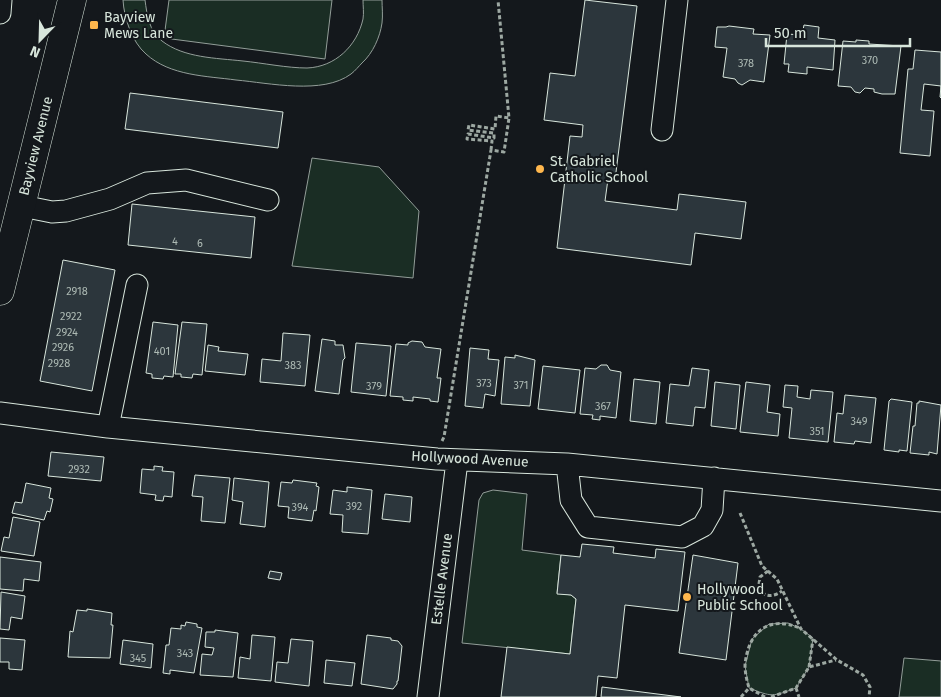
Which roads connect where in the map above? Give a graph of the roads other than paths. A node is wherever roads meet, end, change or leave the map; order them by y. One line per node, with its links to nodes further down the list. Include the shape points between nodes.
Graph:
1 (1, 0): 4 (street)
2 (72, 0): 7 (main road, Bayview Avenue)
3 (677, 0): 5 (street)
4 (0, 12)
5 (662, 130)
6 (268, 200): 7 (street, via 186,180 147,183 110,199 66,211 52,212)
7 (22, 206): 9 (main road, Bayview Avenue)
8 (137, 285): 11 (street)
9 (0, 291)
10 (0, 414): 11 (street, Hollywood Avenue)
11 (108, 427): 12 (street, Hollywood Avenue)
12 (457, 461): 13 (street, Hollywood Avenue); 16 (street, Estelle Avenue)
13 (567, 464): 14 (street, Hollywood Avenue); 14 (street, via 571,500 588,527 682,537 703,526 712,510)
14 (714, 478): 15 (street, Hollywood Avenue)
15 (941, 501)
16 (428, 697)

